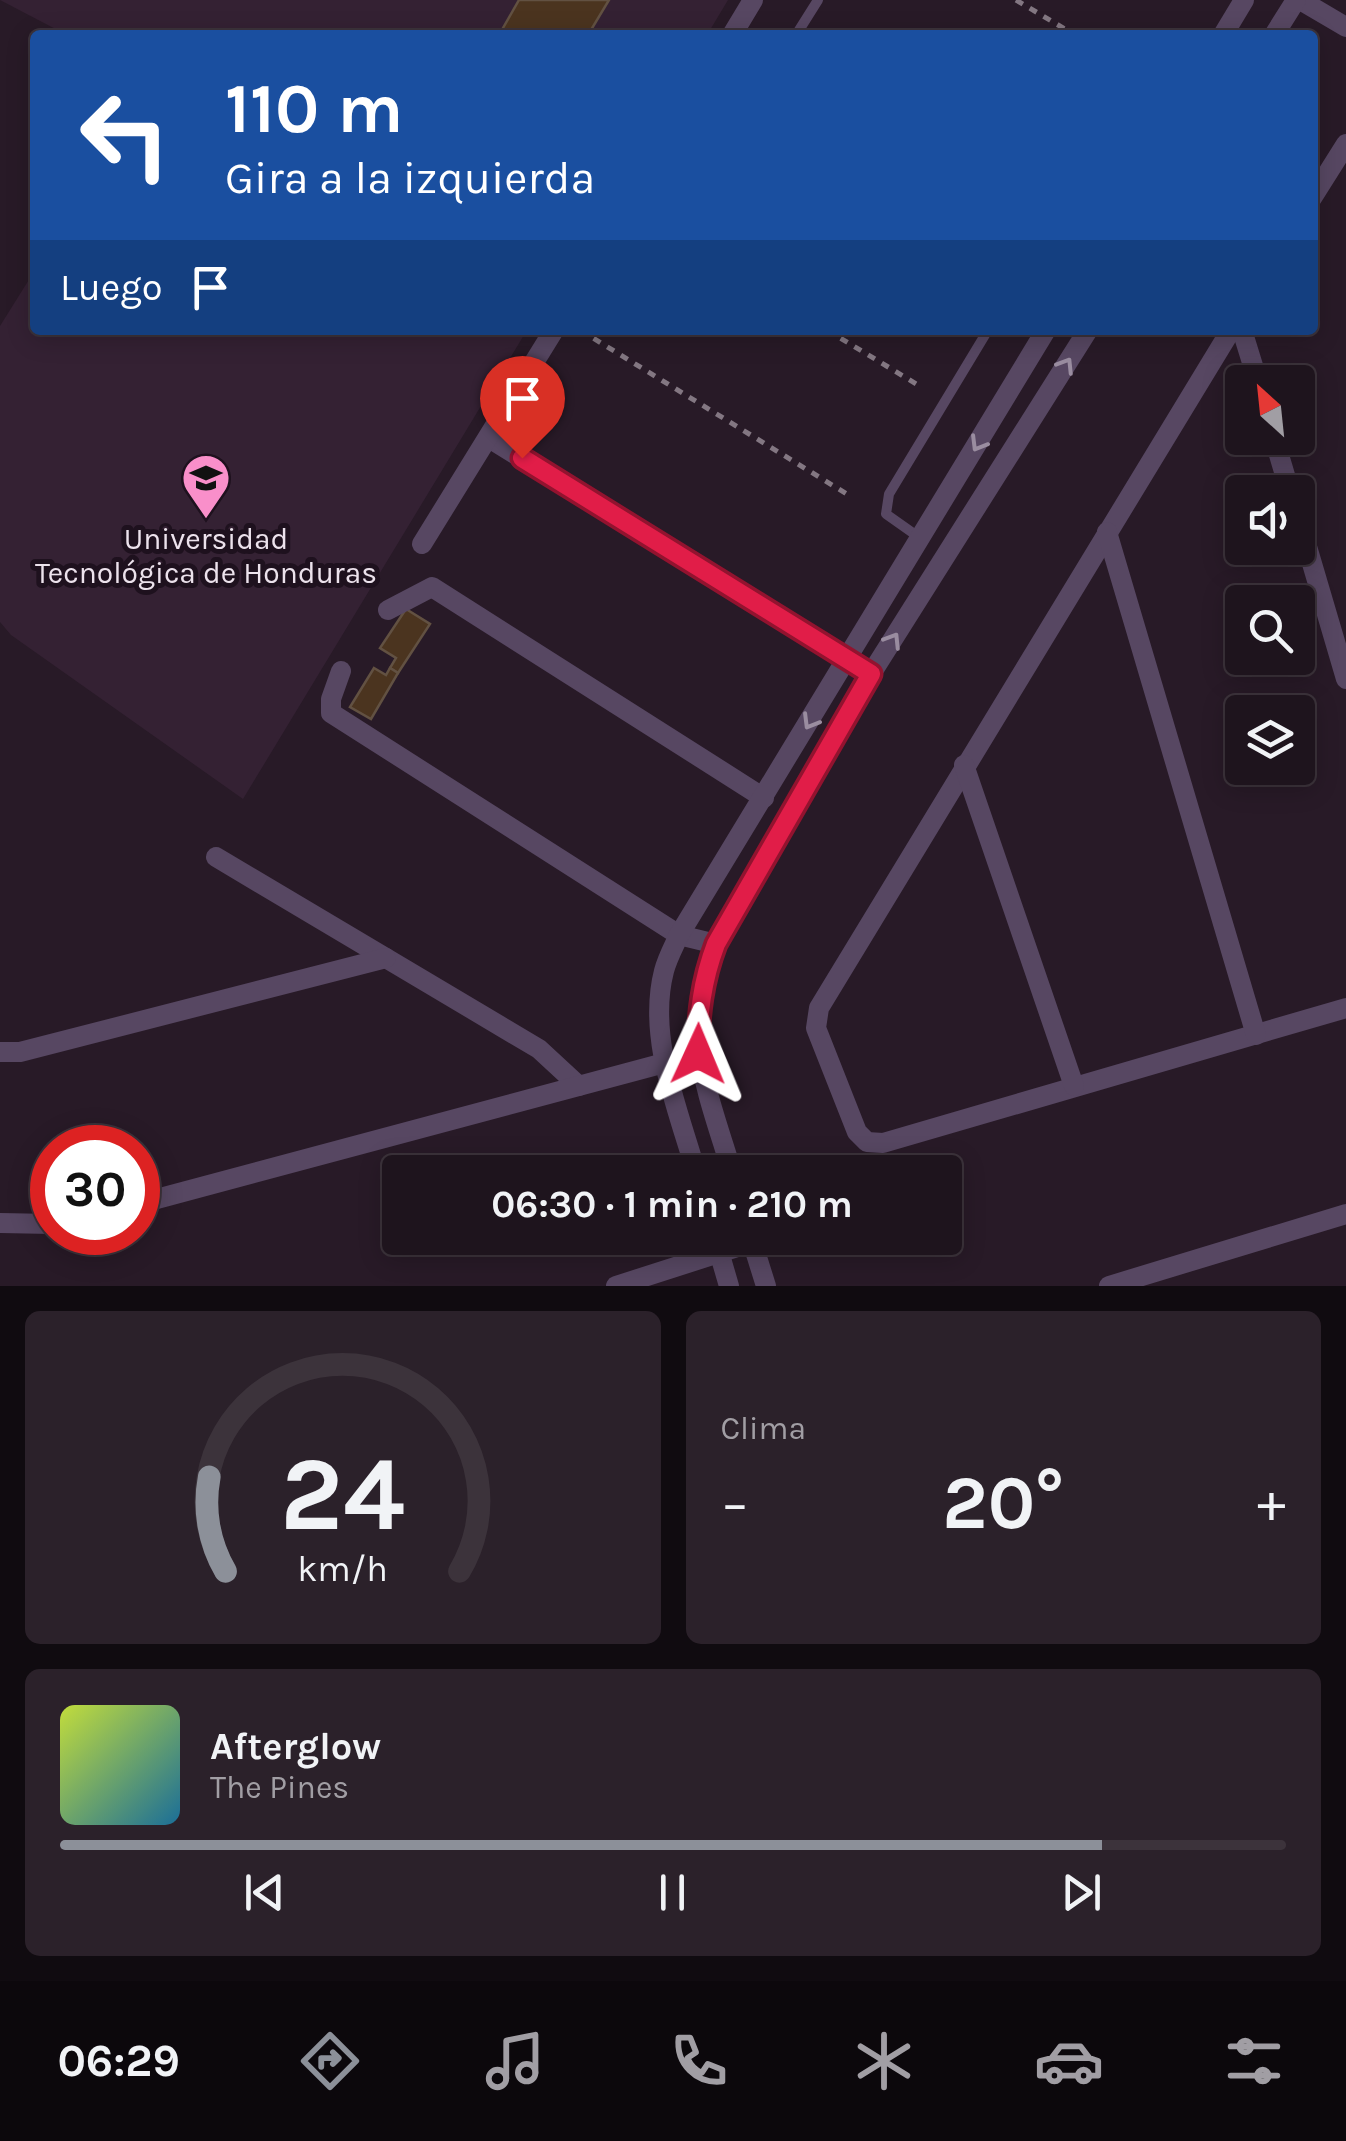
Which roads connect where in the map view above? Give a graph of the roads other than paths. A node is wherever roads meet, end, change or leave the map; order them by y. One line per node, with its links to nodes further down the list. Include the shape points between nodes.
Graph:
1 (754, 0): 6 (street)
2 (818, 0): 7 (lane)
3 (1244, 0): 8 (street)
4 (1298, 0): 5 (street); 9 (street)
5 (1346, 27)
6 (735, 30)
7 (799, 30)
8 (1226, 30)
9 (1277, 30)
10 (1346, 144): 11 (street)
11 (1340, 166): 12 (street)
12 (1318, 191)
13 (551, 335): 20 (street)
14 (985, 335): 22 (lane, via 889,494 886,514)
15 (1043, 335): 22 (street, one-way to 22)
16 (1085, 335): 28 (street, one-way to 16)
17 (1227, 335): 21 (street)
18 (1244, 335): 19 (street)
19 (1253, 365)
20 (489, 438): 23 (street); 26 (street)
21 (1107, 532): 30 (street); 37 (street)
22 (920, 539): 26 (street)
23 (422, 544)
24 (1312, 565): 29 (street)
25 (388, 610): 31 (street, via 432,587)
26 (848, 660): 28 (street); 31 (street, one-way to 31)
27 (341, 671): 33 (street, via 331,713)
28 (871, 674): 34 (street)
29 (1346, 679)
30 (964, 764): 42 (street); 42 (street, via 818,1008 816,1028 857,1132 867,1142 883,1144)
31 (764, 798): 33 (street)
32 (216, 856): 35 (street)
33 (679, 934): 34 (street); 40 (street, via 658,1004)
34 (716, 944): 39 (street, via 698,1009)
35 (386, 958): 38 (street); 41 (street, via 539,1049)
36 (1346, 1008): 37 (street)
37 (1256, 1034): 42 (street)
38 (0, 1052)
39 (698, 1054): 40 (street); 44 (street)
40 (666, 1063): 41 (street); 43 (street)
41 (579, 1086): 45 (street)
42 (1074, 1086)
43 (691, 1155)
44 (727, 1155)
45 (160, 1198)
46 (1346, 1214): 55 (street)
47 (0, 1223): 48 (street)
48 (30, 1224)
49 (693, 1255): 52 (street)
50 (721, 1255): 53 (street)
51 (757, 1255): 54 (street)
52 (616, 1286)
53 (729, 1286)
54 (766, 1286)
55 (1109, 1286)

